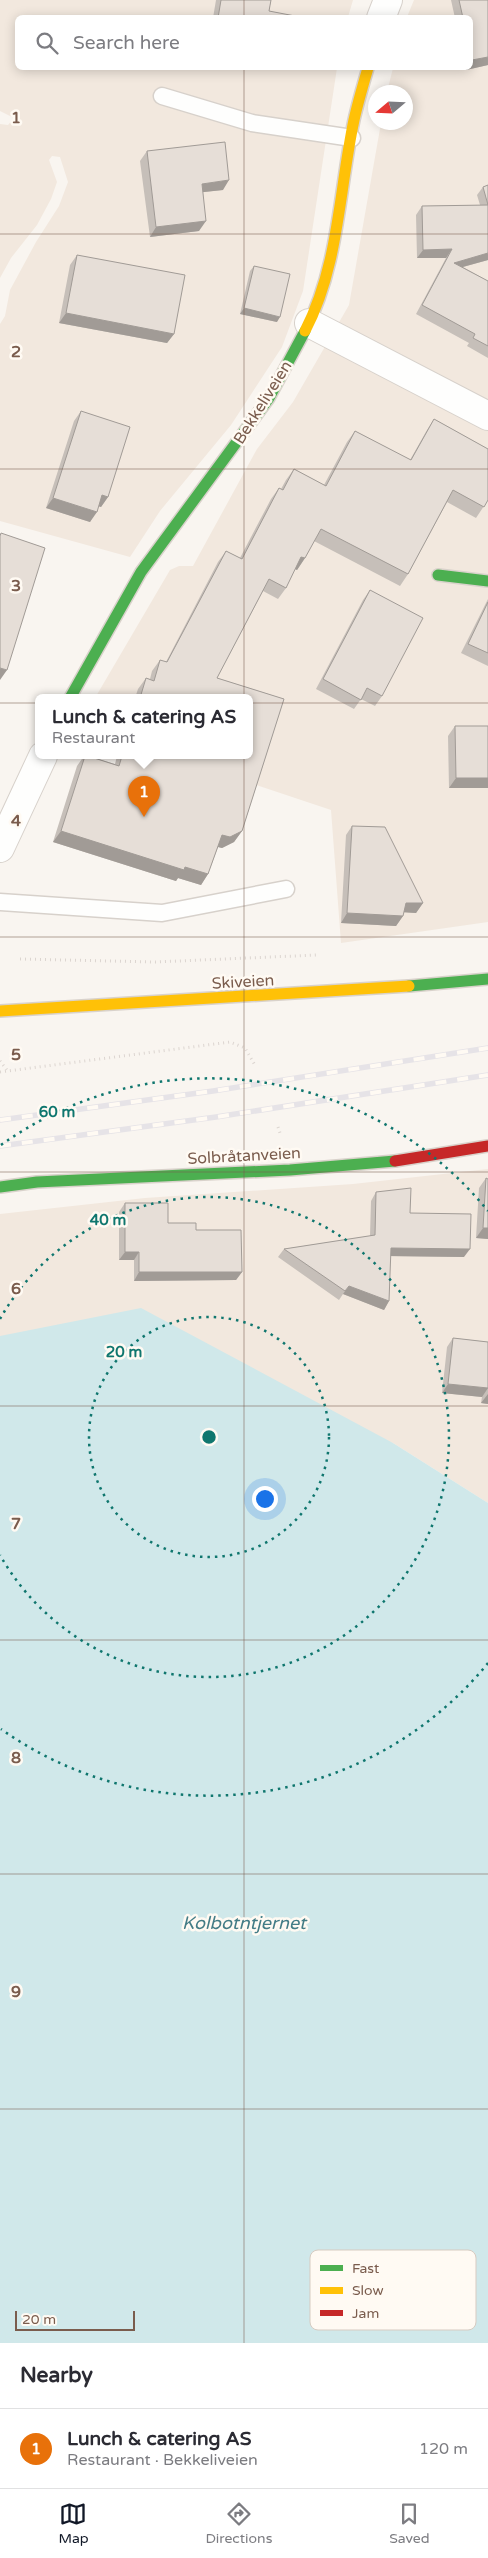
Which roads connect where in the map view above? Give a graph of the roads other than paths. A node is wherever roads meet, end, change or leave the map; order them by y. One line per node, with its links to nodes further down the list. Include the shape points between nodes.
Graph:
1 (388, 0): 2 (street)
2 (382, 15)
3 (368, 70): 5 (street, Bekkeliveien)
4 (162, 96): 5 (lane, via 252,123)
5 (352, 138): 6 (street, Bekkeliveien, via 325,280)
6 (309, 323): 7 (street); 10 (street, Bekkeliveien, via 269,398 141,572)
7 (488, 416)
8 (438, 575): 9 (street)
9 (488, 581)
10 (72, 694)
11 (42, 759): 12 (street)
12 (0, 848)
13 (286, 889): 14 (lane, via 162,913)
14 (0, 902)
15 (488, 979): 16 (street, Skiveien, via 345,991)
16 (0, 1011)
17 (488, 1146): 18 (street, Solbråtanveien, via 416,1159 290,1170 37,1182)
18 (0, 1187)

